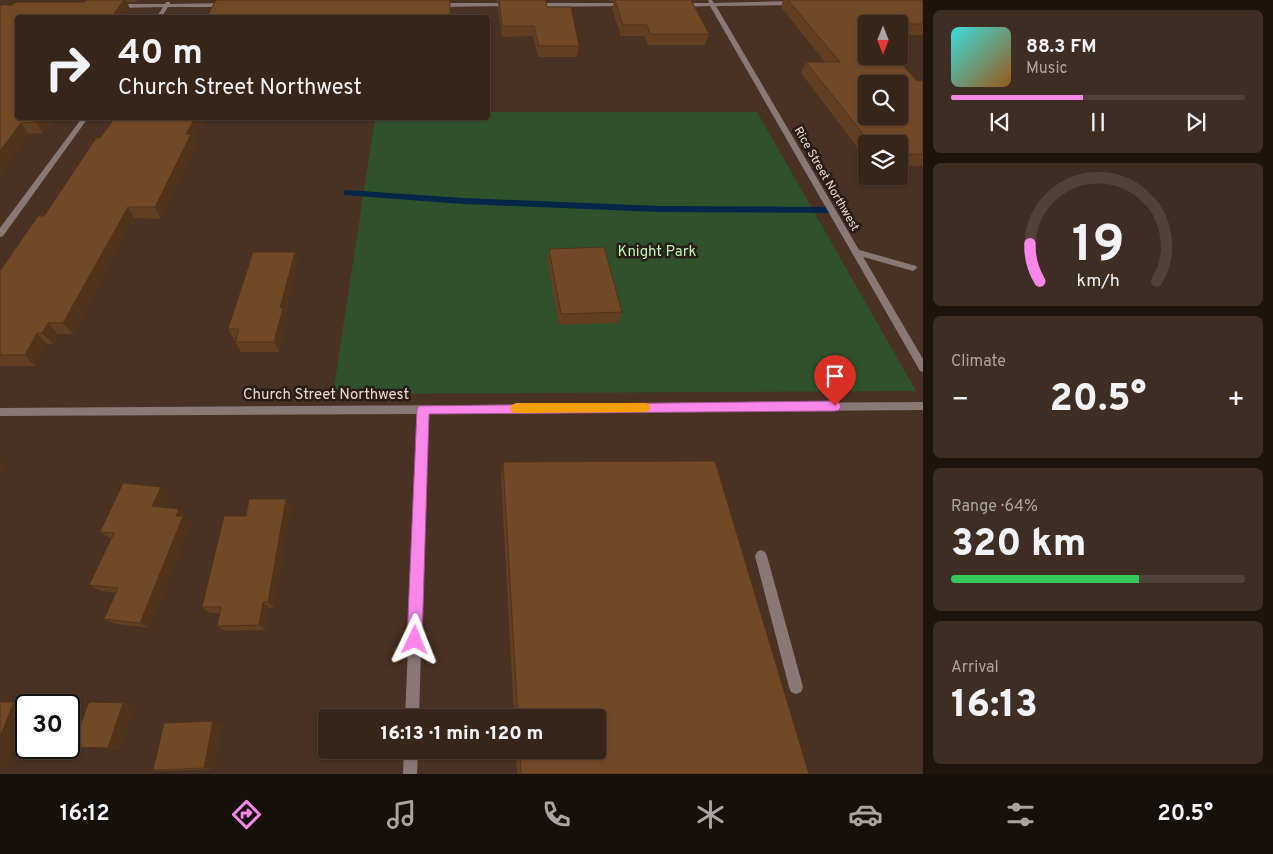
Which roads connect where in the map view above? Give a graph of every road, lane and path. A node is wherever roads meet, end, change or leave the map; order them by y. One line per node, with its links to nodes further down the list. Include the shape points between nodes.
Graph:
1 (170, 0): 12 (street)
2 (711, 2): 4 (street); 10 (street); 16 (street, Rice Street Northwest)
3 (446, 3): 6 (street); 7 (street)
4 (799, 3)
5 (236, 5): 12 (street)
6 (436, 5)
7 (515, 5)
8 (525, 5): 9 (street)
9 (634, 5)
10 (673, 5)
11 (109, 6): 12 (street)
12 (166, 6): 13 (street)
13 (160, 15)
14 (84, 120): 15 (street)
15 (0, 234)
16 (856, 252): 17 (street); 18 (street, Rice Street Northwest)
17 (913, 268)
18 (922, 365)
19 (923, 406): 20 (street, Church Street Northwest)
20 (423, 409): 21 (street, Church Street Northwest); 24 (street)
21 (0, 412)
22 (761, 556): 23 (street)
23 (796, 687)
24 (412, 709)
25 (411, 759): 26 (street)
26 (410, 774)

